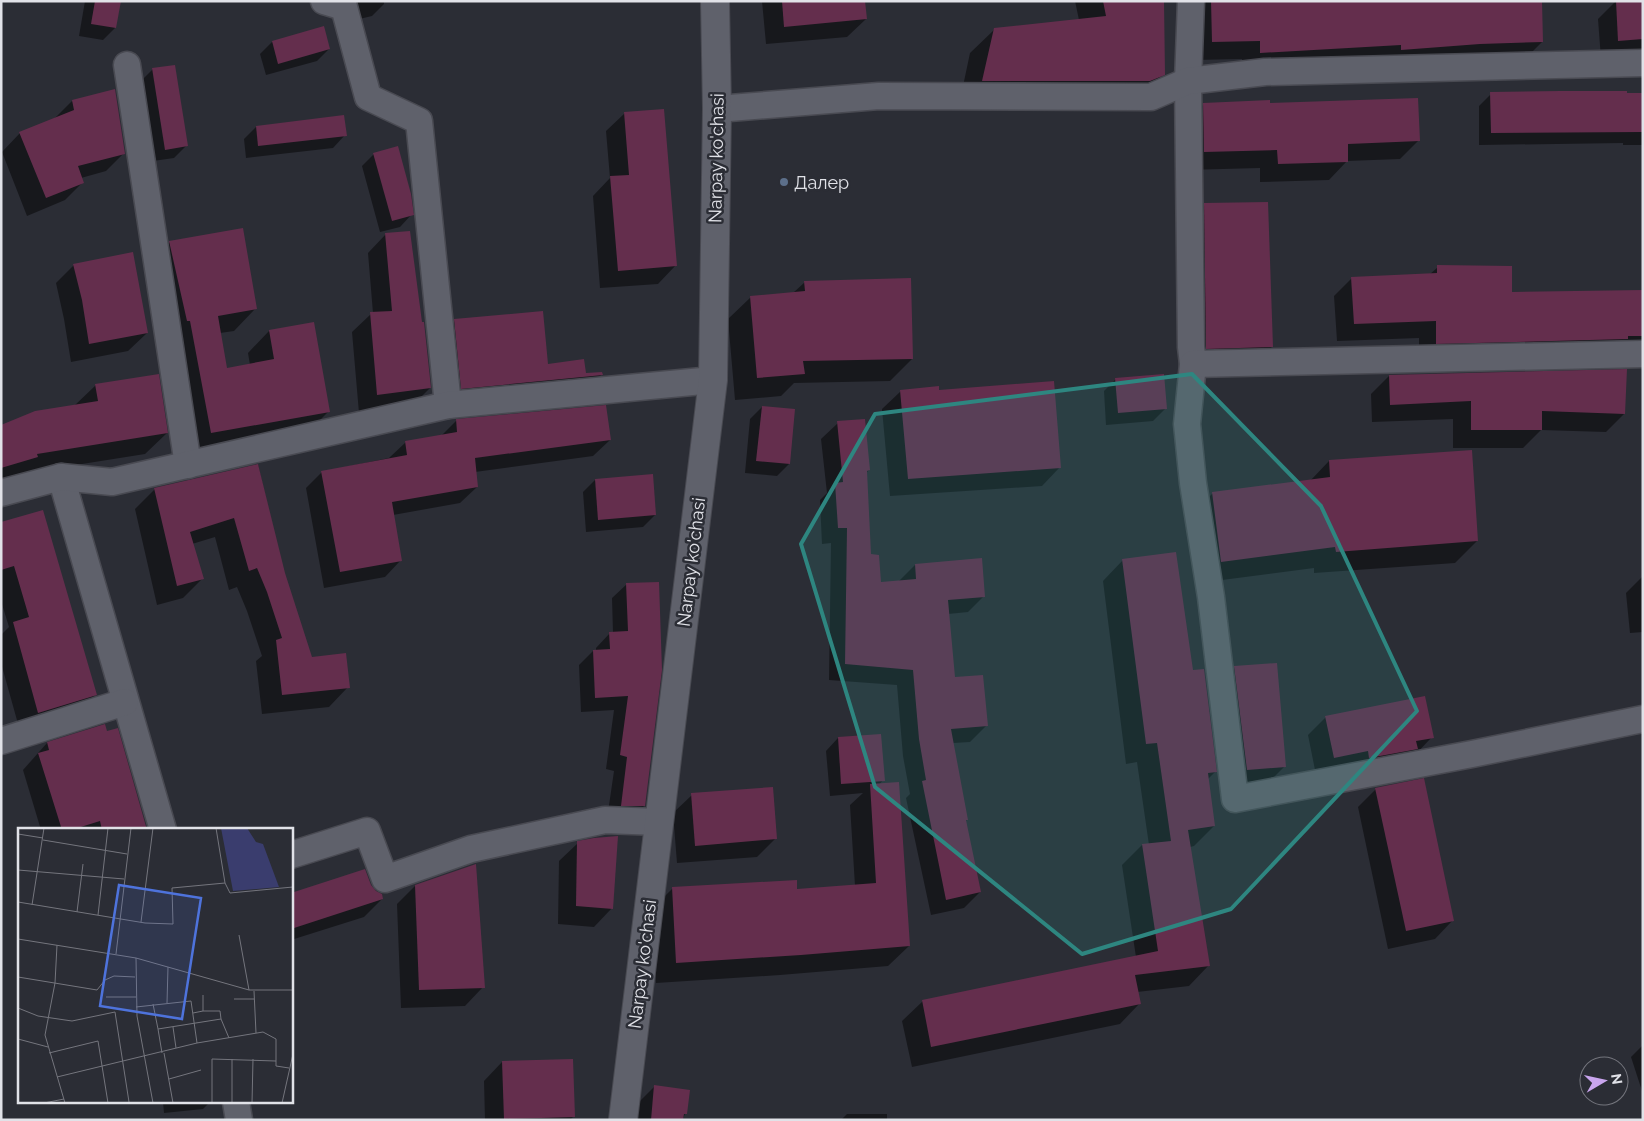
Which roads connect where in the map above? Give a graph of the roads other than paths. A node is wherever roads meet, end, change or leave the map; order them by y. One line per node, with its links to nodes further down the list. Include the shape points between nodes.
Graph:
1 (324, 1): 11 (street, via 344,7 368,97 419,121)
2 (716, 1): 7 (main road, Narpay ko'chasi)
3 (1191, 1): 6 (street)
4 (1643, 62): 6 (street, via 1265,72)
5 (126, 66): 12 (street)
6 (1188, 81): 7 (street, via 1151,97 879,96); 9 (street)
7 (717, 109): 10 (main road, Narpay ko'chasi)
8 (1643, 354): 9 (street)
9 (1193, 364): 16 (street, via 1187,424 1235,799)
10 (713, 380): 11 (street); 18 (main road, Narpay ko'chasi)
11 (448, 406): 12 (street)
12 (188, 465): 13 (street, via 112,482)
13 (61, 477): 14 (street); 15 (street)
14 (1, 492)
15 (125, 702): 17 (street); 19 (street)
16 (1643, 719)
17 (1, 741)
18 (659, 822): 20 (street, via 605,820 471,849 385,879 367,831); 23 (main road, Narpay ko'chasi)
19 (162, 828)
20 (292, 855)
21 (236, 1104): 22 (street)
22 (238, 1120)
23 (623, 1120)

